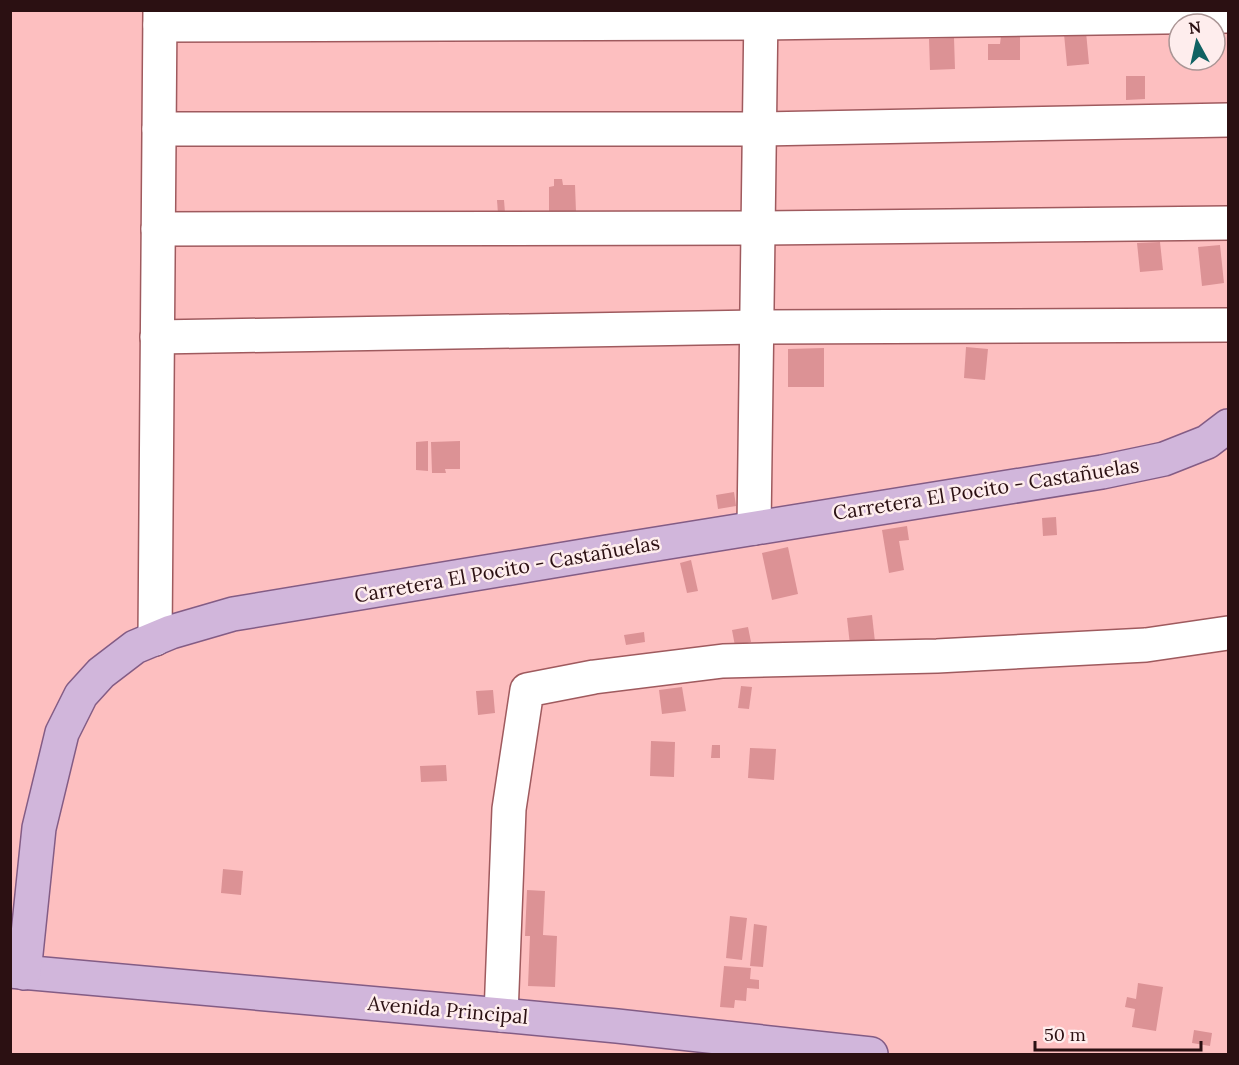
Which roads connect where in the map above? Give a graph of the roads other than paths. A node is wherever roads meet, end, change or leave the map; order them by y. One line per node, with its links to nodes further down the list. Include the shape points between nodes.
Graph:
1 (1228, 16): 2 (street)
2 (761, 17): 3 (street); 6 (street)
3 (160, 18): 5 (street)
4 (1228, 120): 6 (street)
5 (159, 129): 6 (street); 9 (street)
6 (759, 129): 8 (street)
7 (1228, 223): 8 (street)
8 (758, 228): 9 (street); 11 (street)
9 (158, 229): 12 (street)
10 (1228, 325): 11 (street)
11 (757, 327): 12 (street); 14 (street)
12 (157, 337): 16 (street)
13 (1228, 426): 14 (main road, Carretera El Pocito - Castañuelas, via 1207,442 1164,459)
14 (754, 528): 16 (main road, Carretera El Pocito - Castañuelas, via 233,614)
15 (1228, 633): 18 (street, via 1135,645 937,656 723,661 594,677 527,690 509,809)
16 (155, 639): 17 (main road, Carretera El Pocito - Castañuelas, via 135,647 101,673 81,695 62,733 39,828)
17 (17, 972): 18 (main road, Avenida Principal)
18 (501, 1015): 19 (main road, Avenida Principal)
19 (871, 1054)

